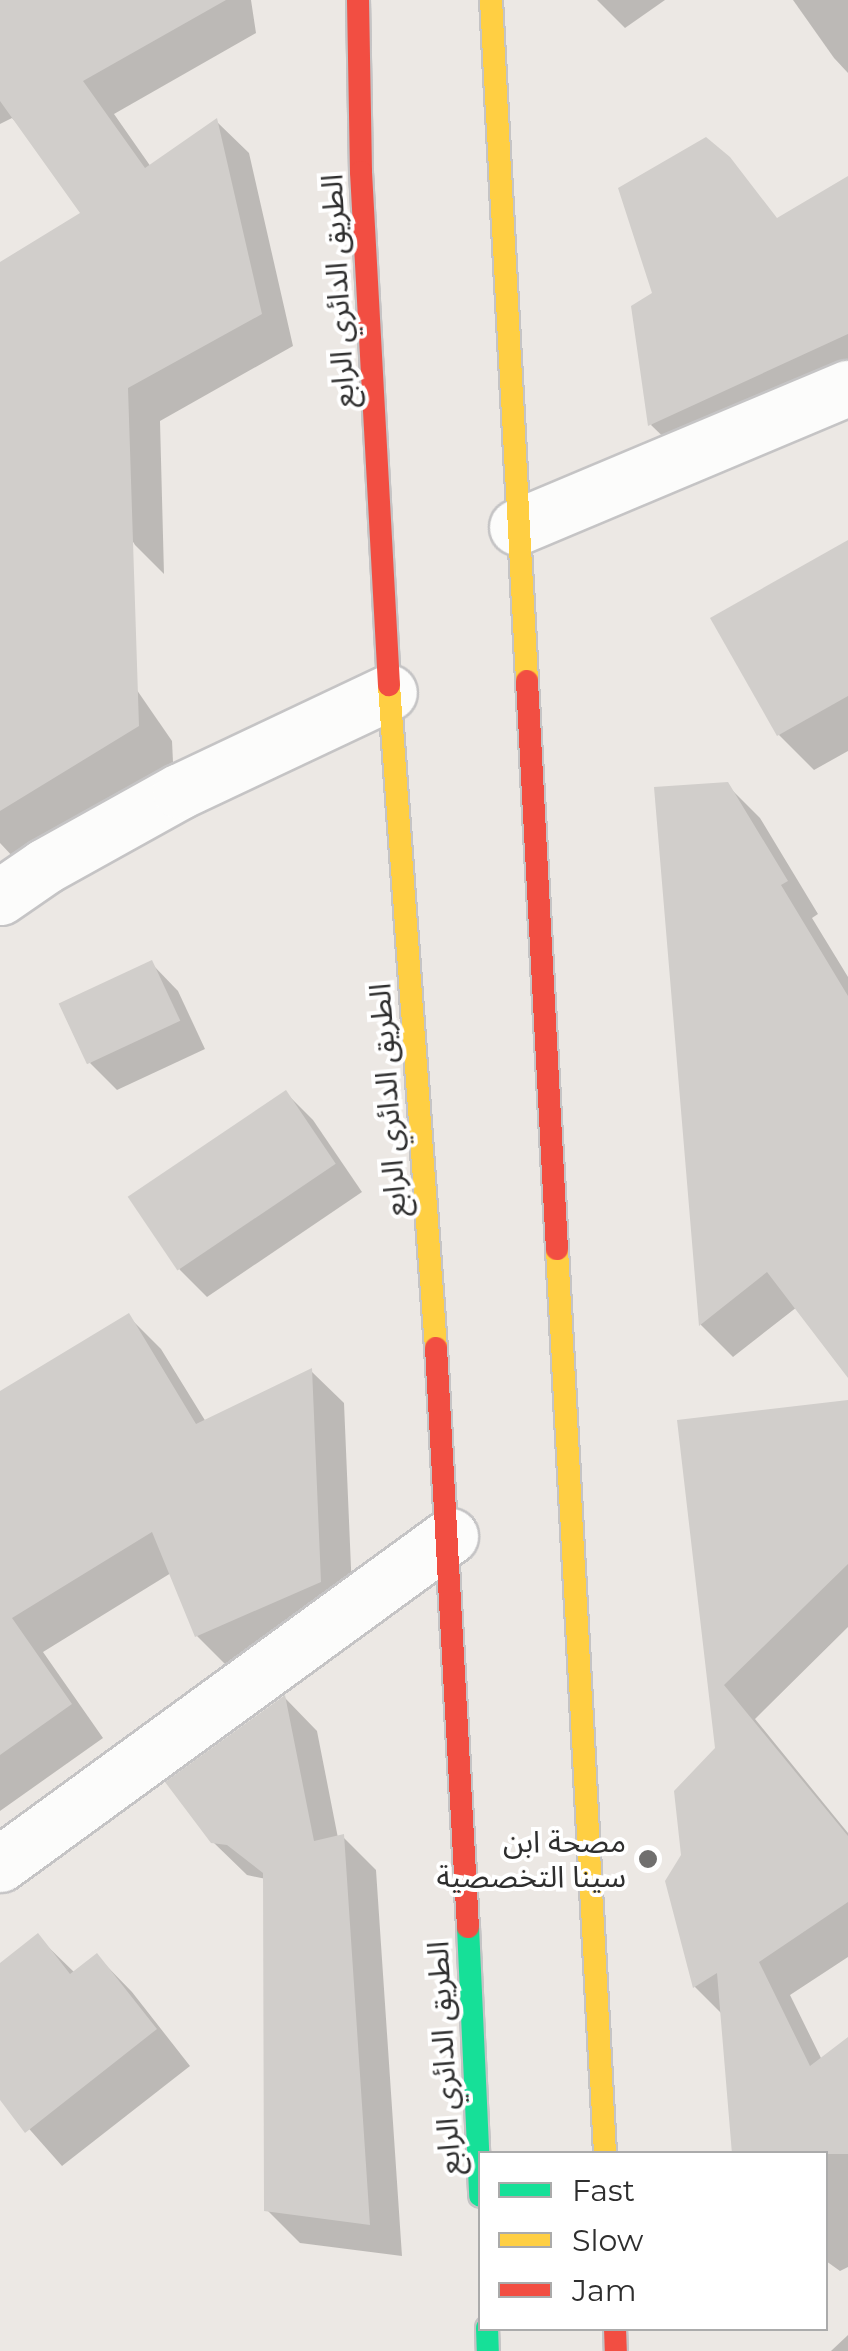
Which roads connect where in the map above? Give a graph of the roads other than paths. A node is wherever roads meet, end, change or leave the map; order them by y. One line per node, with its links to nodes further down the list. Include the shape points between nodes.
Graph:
1 (358, 0): 5 (main road, الطريق الدائري الرابع)
2 (491, 0): 4 (main road)
3 (848, 388): 4 (street)
4 (517, 526): 9 (main road)
5 (389, 692): 6 (street, via 180,791); 7 (main road, الطريق الدائري الرابع)
6 (0, 897)
7 (450, 1536): 8 (street); 10 (main road, الطريق الدائري الرابع)
8 (0, 1864)
9 (605, 2151)
10 (478, 2152)

